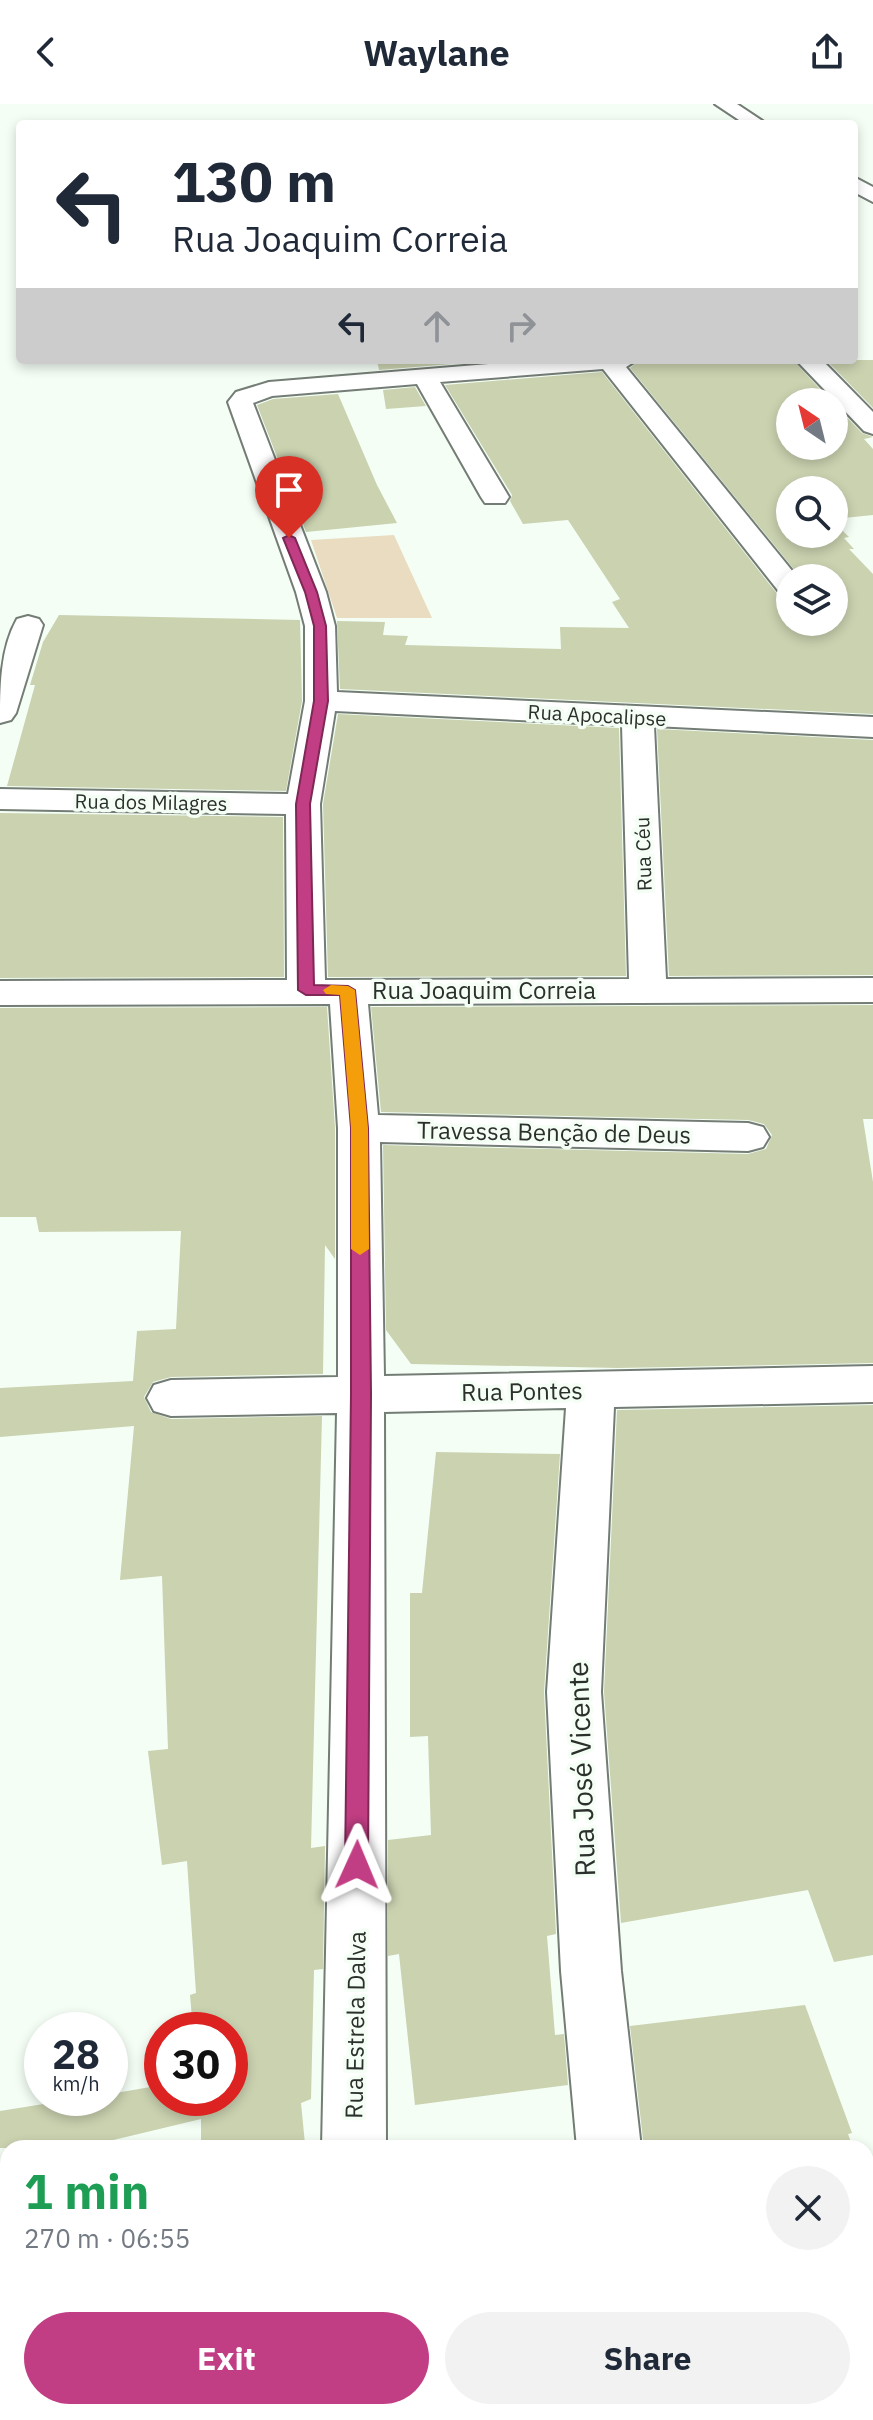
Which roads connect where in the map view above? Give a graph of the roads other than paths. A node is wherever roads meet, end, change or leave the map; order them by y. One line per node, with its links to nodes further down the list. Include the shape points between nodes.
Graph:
1 (724, 104): 2 (street)
2 (751, 120)
3 (859, 182): 4 (street)
4 (873, 196)
5 (563, 364): 8 (street)
6 (617, 364): 11 (street)
7 (812, 364): 9 (street)
8 (424, 375): 10 (street); 13 (street, Rua Estrela Dalva, via 269,389 240,402 311,592 320,626)
9 (871, 421)
10 (495, 497)
11 (776, 569)
12 (28, 625): 14 (street)
13 (321, 701): 15 (street, Rua Apocalipse); 18 (street, Rua Estrela Dalva)
14 (0, 713)
15 (638, 718): 16 (street, Rua Apocalipse); 20 (street, Rua Céu)
16 (873, 727)
17 (0, 799): 18 (street, Rua dos Milagres)
18 (303, 804): 19 (street, Rua Estrela Dalva)
19 (327, 990): 20 (street, Rua Joaquim Correia); 22 (street, Rua Joaquim Correia); 23 (street, Rua Estrela Dalva)
20 (648, 990): 21 (street, Rua Joaquim Correia)
21 (873, 990)
22 (0, 993)
23 (359, 1128): 24 (street, Travessa Benção de Deus); 27 (street, Rua Estrela Dalva)
24 (748, 1137)
25 (873, 1384): 26 (street, Rua Pontes)
26 (591, 1389): 27 (street, Rua Pontes); 30 (street, Rua José Vicente, via 574,1692)
27 (361, 1394): 28 (street, Rua Pontes); 29 (street, Rua Estrela Dalva)
28 (171, 1398)
29 (354, 2140)
30 (599, 2140)

